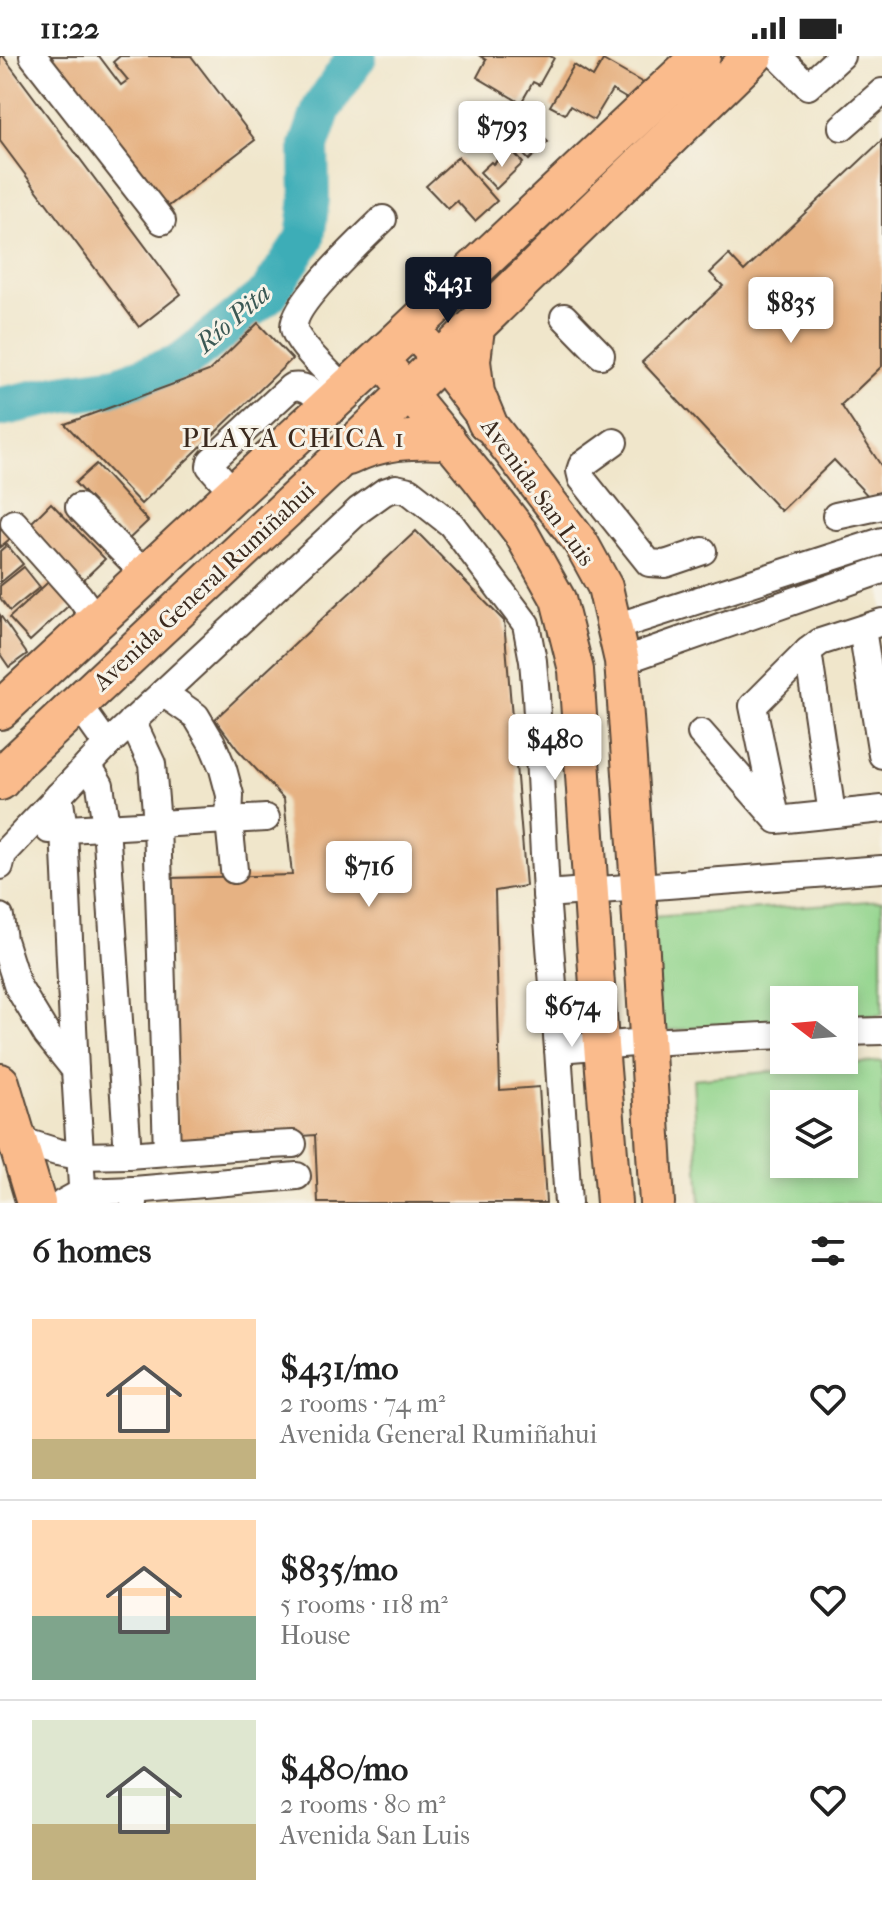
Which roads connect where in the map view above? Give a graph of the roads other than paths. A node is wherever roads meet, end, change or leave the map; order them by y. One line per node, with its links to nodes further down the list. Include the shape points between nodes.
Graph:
1 (33, 56): 9 (street)
2 (701, 56): 11 (highway, Avenida General Rumiñahui)
3 (753, 56): 12 (highway, Avenida General Rumiñahui)
4 (778, 56): 5 (street, via 808,86)
5 (841, 56)
6 (882, 92): 7 (street)
7 (842, 127)
8 (383, 219): 17 (street, via 331,271 294,326)
9 (162, 221)
10 (564, 317): 13 (street)
11 (411, 328): 14 (highway, Avenida General Rumiñahui); 15 (main road, Avenida San Luis)
12 (475, 328): 15 (highway, Avenida General Rumiñahui); 18 (highway, via 475,393)
13 (601, 355)
14 (380, 358): 16 (main road, Avenida San Luis); 17 (highway, Avenida General Rumiñahui)
15 (441, 361): 16 (highway, Avenida General Rumiñahui); 18 (main road, Avenida San Luis)
16 (407, 393): 19 (main road, Avenida San Luis); 21 (highway, Avenida General Rumiñahui)
17 (336, 398): 29 (highway, Avenida General Rumiñahui)
18 (487, 422): 32 (main road, Avenida San Luis, via 581,543 605,587)
19 (446, 440): 21 (highway, via 389,441); 35 (main road, Avenida San Luis, via 521,533 558,599)
20 (614, 442): 27 (street, via 582,465 582,479 649,563 665,564)
21 (335, 463): 37 (highway, Avenida General Rumiñahui)
22 (882, 506): 24 (street)
23 (79, 507): 29 (street)
24 (836, 516)
25 (14, 523): 30 (street)
26 (882, 541): 32 (street)
27 (703, 551)
28 (882, 570): 34 (street)
29 (146, 575): 30 (highway, Avenida General Rumiñahui)
30 (97, 621): 38 (highway, Avenida General Rumiñahui)
31 (872, 625): 33 (street); 42 (street)
32 (615, 627): 34 (main road, Avenida San Luis)
33 (808, 651): 47 (street); 49 (street, via 753,706)
34 (622, 661): 35 (main road); 58 (main road, Avenida San Luis)
35 (576, 670): 59 (main road, Avenida San Luis)
36 (163, 693): 39 (street); 50 (street, via 196,716 212,743 230,795); 60 (street, via 359,510 384,492 409,491 451,524 526,624 536,696)
37 (78, 704): 41 (street); 44 (highway, Avenida General Rumiñahui)
38 (0, 710)
39 (132, 721): 41 (street); 51 (street, via 152,764)
40 (701, 733): 49 (street)
41 (107, 745): 43 (street)
42 (882, 755)
43 (88, 765): 45 (street); 52 (street, via 100,785)
44 (0, 781)
45 (59, 795): 53 (street); 54 (street)
46 (882, 809): 47 (street)
47 (832, 814): 49 (street)
48 (266, 818): 50 (street)
49 (777, 820)
50 (229, 821): 51 (street); 57 (street)
51 (157, 823): 52 (street); 72 (street)
52 (106, 826): 53 (street); 73 (street)
53 (64, 829): 54 (street); 68 (street)
54 (25, 831): 55 (street, via 3,854)
55 (0, 866)
56 (882, 869): 58 (street)
57 (234, 870)
58 (638, 886): 59 (street); 65 (main road, Avenida San Luis)
59 (592, 890): 60 (street); 66 (main road, Avenida San Luis)
60 (546, 894): 67 (street)
61 (0, 917): 68 (street, via 18,987)
62 (882, 1031): 63 (street)
63 (858, 1032)
64 (770, 1036): 65 (street)
65 (647, 1042): 66 (street); 81 (main road, Avenida San Luis)
66 (601, 1045): 67 (street); 80 (main road, Avenida San Luis)
67 (558, 1049): 79 (street)
68 (75, 1070): 74 (street)
69 (0, 1083): 70 (highway)
70 (19, 1140): 74 (street); 78 (highway)
71 (293, 1144): 72 (street)
72 (167, 1152): 73 (street)
73 (128, 1155): 74 (street)
74 (79, 1156): 77 (street)
75 (297, 1176): 76 (street)
76 (134, 1196): 77 (street)
77 (76, 1199)
78 (35, 1203)
79 (568, 1203)
80 (614, 1203)
81 (657, 1203)

